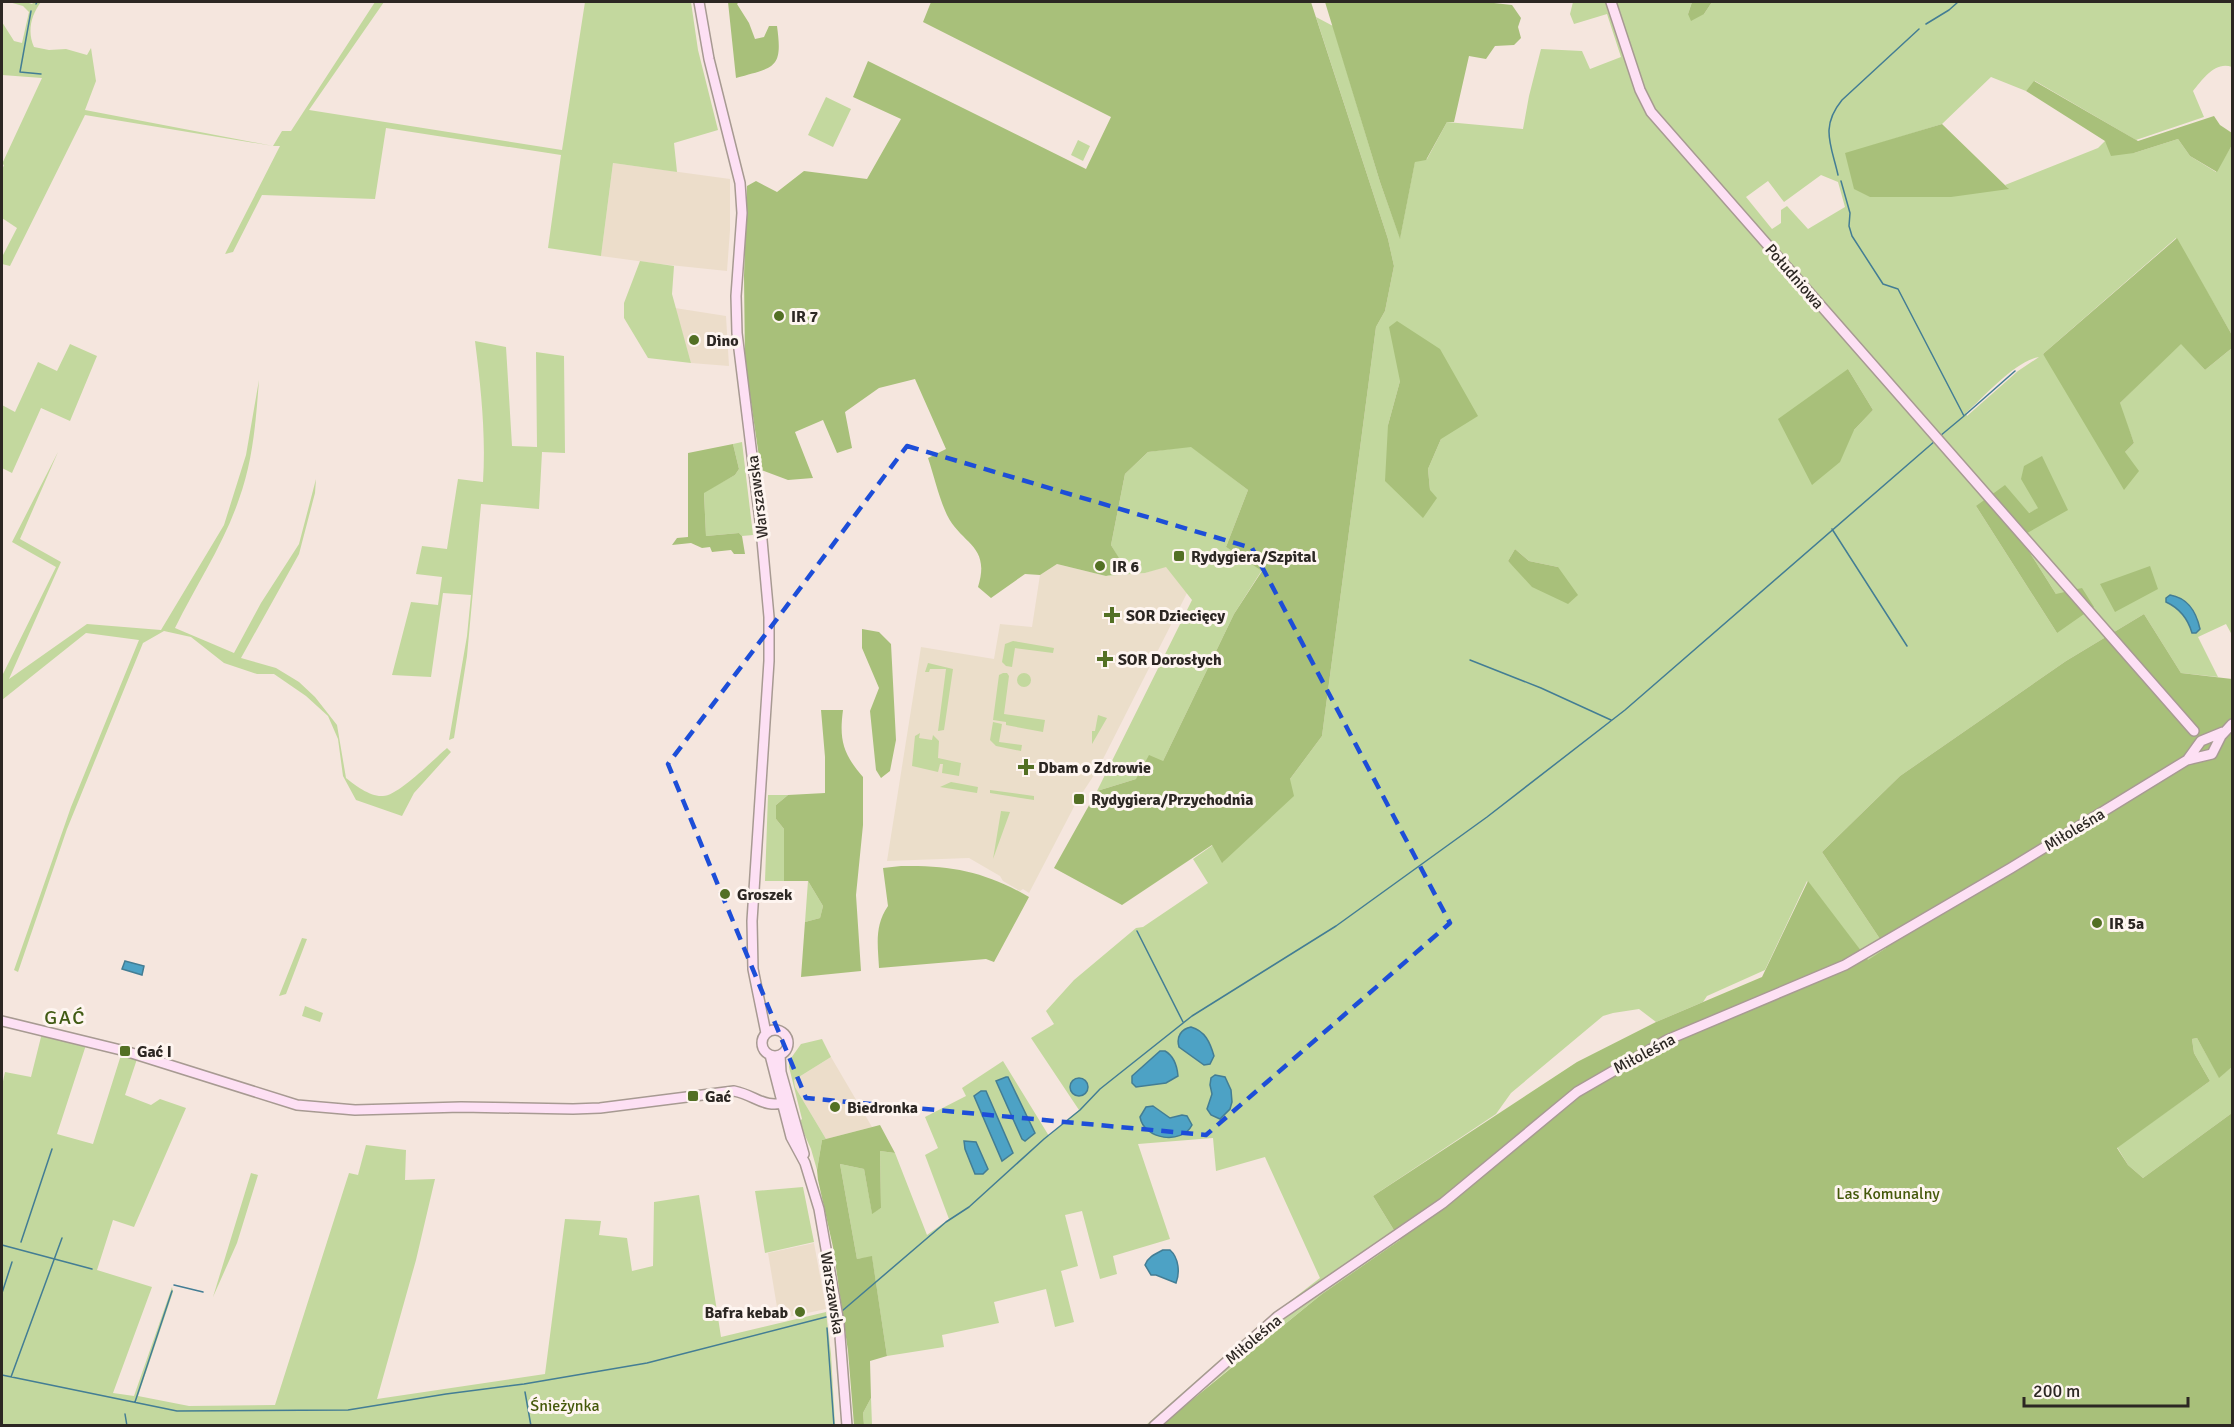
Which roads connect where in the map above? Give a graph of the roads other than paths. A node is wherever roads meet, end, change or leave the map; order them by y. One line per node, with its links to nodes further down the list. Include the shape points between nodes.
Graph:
1 (699, 2): 9 (street, Warszawska, via 740,183 737,333 768,596 769,655 752,921 753,969 758,998)
2 (1611, 2): 4 (street, Południowa, via 1640,90 1654,115)
3 (2229, 727): 5 (street); 6 (street)
4 (2194, 731)
5 (2209, 739): 6 (street); 7 (street, via 2203,740)
6 (2216, 747): 7 (street, via 2212,754)
7 (2201, 750): 13 (street, Miłoleśna, via 1845,965 1667,1040 1577,1092 1443,1203 1277,1317)
8 (2, 1021): 11 (street, via 125,1051 297,1105 355,1110 573,1109 726,1091 767,1104)
9 (771, 1031): 10 (street, via 762,1044 764,1050); 10 (street, via 783,1033 787,1040 787,1047)
10 (775, 1055): 11 (street, Warszawska)
11 (785, 1103): 12 (street, Warszawska, via 791,1137 819,1209 842,1345)
12 (847, 1425)
13 (1154, 1425)

